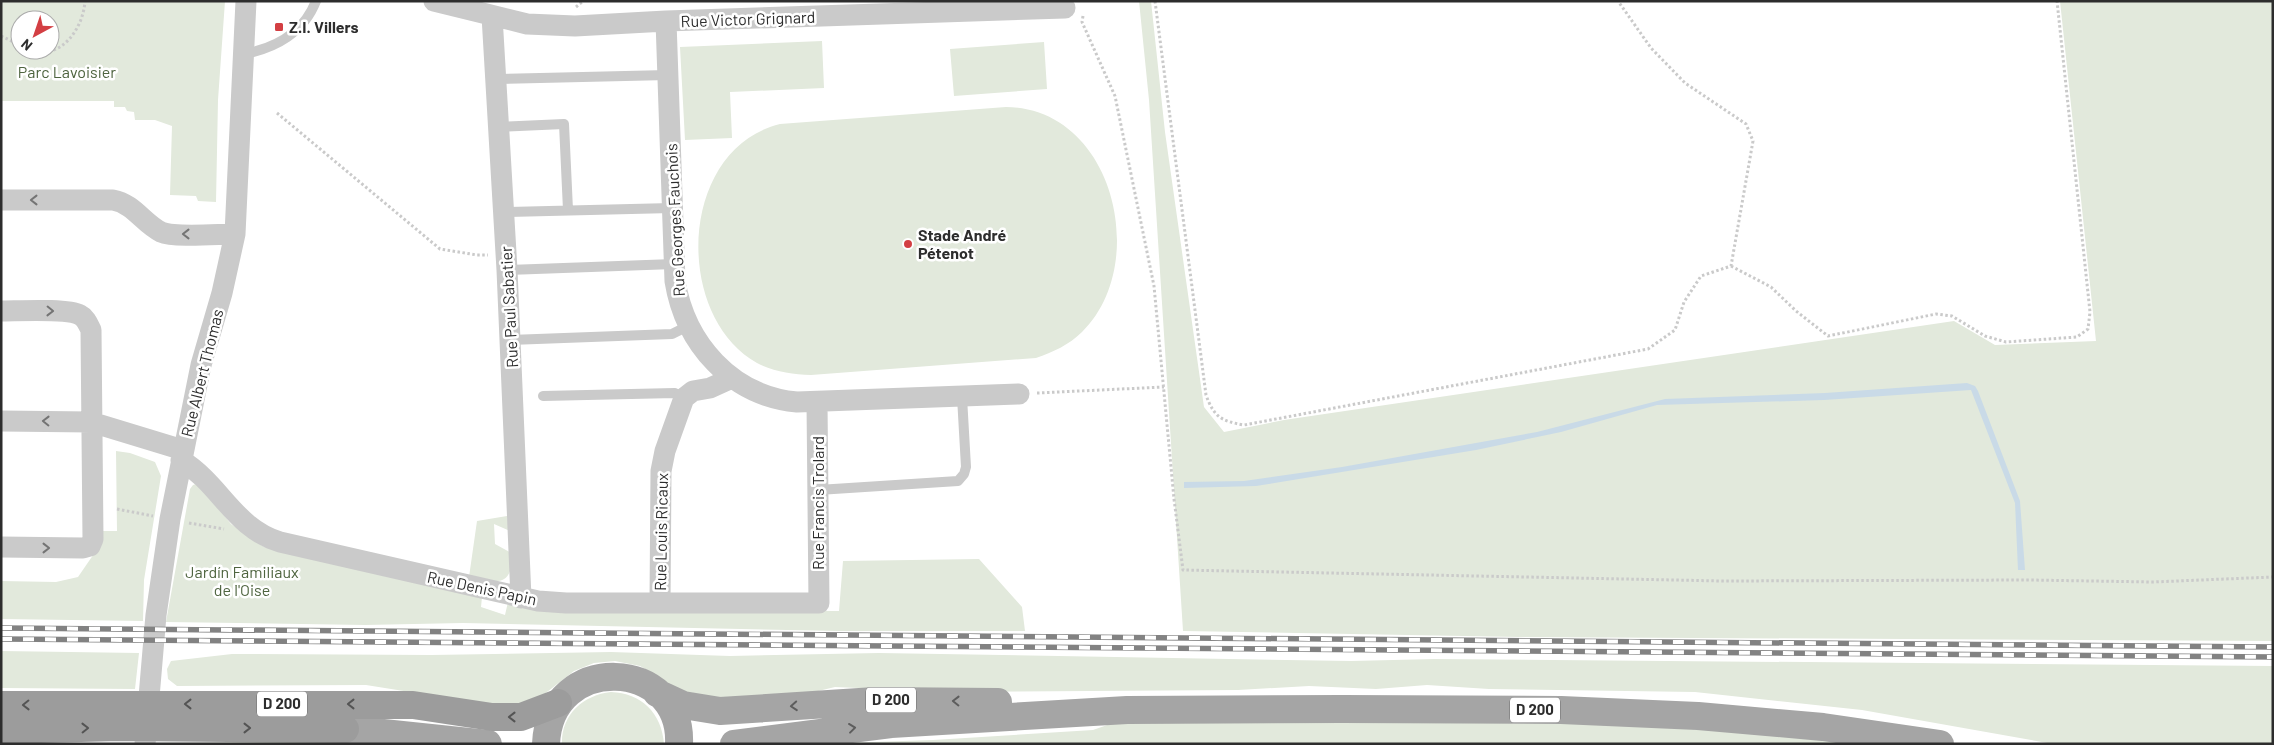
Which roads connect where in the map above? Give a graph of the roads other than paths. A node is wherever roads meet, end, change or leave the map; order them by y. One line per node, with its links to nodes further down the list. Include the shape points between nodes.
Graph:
1 (246, 1): 7 (street, Rue Albert Thomas)
2 (316, 1): 7 (lane, via 306,20 285,39)
3 (434, 1): 5 (street, Rue Victor Grignard)
4 (1065, 8): 6 (street, Rue Victor Grignard)
5 (492, 16): 6 (street, Rue Victor Grignard, via 527,24 564,26); 9 (street, Rue Paul Sabatier)
6 (666, 21): 8 (street, Rue Georges Fauchois)
7 (244, 54): 15 (street, Rue Albert Thomas)
8 (668, 74): 9 (lane); 12 (street, Rue Georges Fauchois)
9 (496, 79): 10 (street, Rue Paul Sabatier)
10 (499, 127): 13 (lane, via 564,124); 14 (street, Rue Paul Sabatier)
11 (1, 200): 15 (street, one-way to 11, via 166,234 127,205 113,200)
12 (672, 208): 13 (lane); 17 (street, Rue Georges Fauchois)
13 (568, 210): 14 (lane)
14 (504, 212): 16 (street, Rue Paul Sabatier)
15 (235, 234): 29 (street, Rue Albert Thomas, via 201,365)
16 (507, 263): 17 (lane); 20 (street, Rue Paul Sabatier)
17 (674, 264): 19 (street, Rue Georges Fauchois, via 679,305)
18 (1, 310): 28 (street, one-way to 28, via 68,312 85,319 91,330)
19 (688, 326): 20 (lane, via 672,334); 21 (street, Rue Georges Fauchois, via 707,354)
20 (510, 340): 32 (street, Rue Paul Sabatier)
21 (732, 378): 25 (street, via 710,388 692,391); 26 (street, Rue Georges Fauchois, via 773,398)
22 (1019, 394): 24 (street, Rue Georges Fauchois)
23 (543, 396): 25 (lane, via 675,393)
24 (962, 397): 26 (street, Rue Georges Fauchois); 30 (lane, via 966,467 958,481)
25 (684, 398): 33 (street, Rue Louis Ricaux, via 661,471)
26 (817, 403): 30 (street, Rue Francis Trolard)
27 (1, 421): 28 (street, Rue Denis Papin, one-way to 27)
28 (91, 422): 29 (street, Rue Denis Papin); 31 (street, one-way to 28, via 90,546 93,539)
29 (182, 455): 32 (street, Rue Denis Papin, via 242,520 264,536); 41 (street, Rue Albert Thomas, via 156,615)
30 (818, 490): 34 (street, Rue Francis Trolard)
31 (1, 548)
32 (521, 598): 33 (street, Rue Denis Papin, via 566,603)
33 (660, 602): 34 (street, Rue Denis Papin)
34 (818, 603)
35 (657, 693): 36 (main road, via 635,680 601,677 577,686); 38 (main road, D 200, one-way to 35, via 1048,703 920,700 720,711 682,705); 44 (main road, via 673,714)
36 (558, 704): 37 (highway, D 200, one-way to 37, via 521,717 492,717 404,704); 43 (main road, via 550,719)
37 (1, 705)
38 (1127, 710): 45 (main road, D 200, one-way to 38, via 891,724); 46 (main road, D 200, via 1425,708 1595,711 1795,724)
39 (345, 729): 40 (highway, D 200, one-way to 39, via 120,727); 42 (main road, D 200)
40 (1, 730)
41 (145, 744)
42 (488, 744)
43 (546, 744)
44 (679, 744)
45 (734, 744)
46 (1940, 744)

